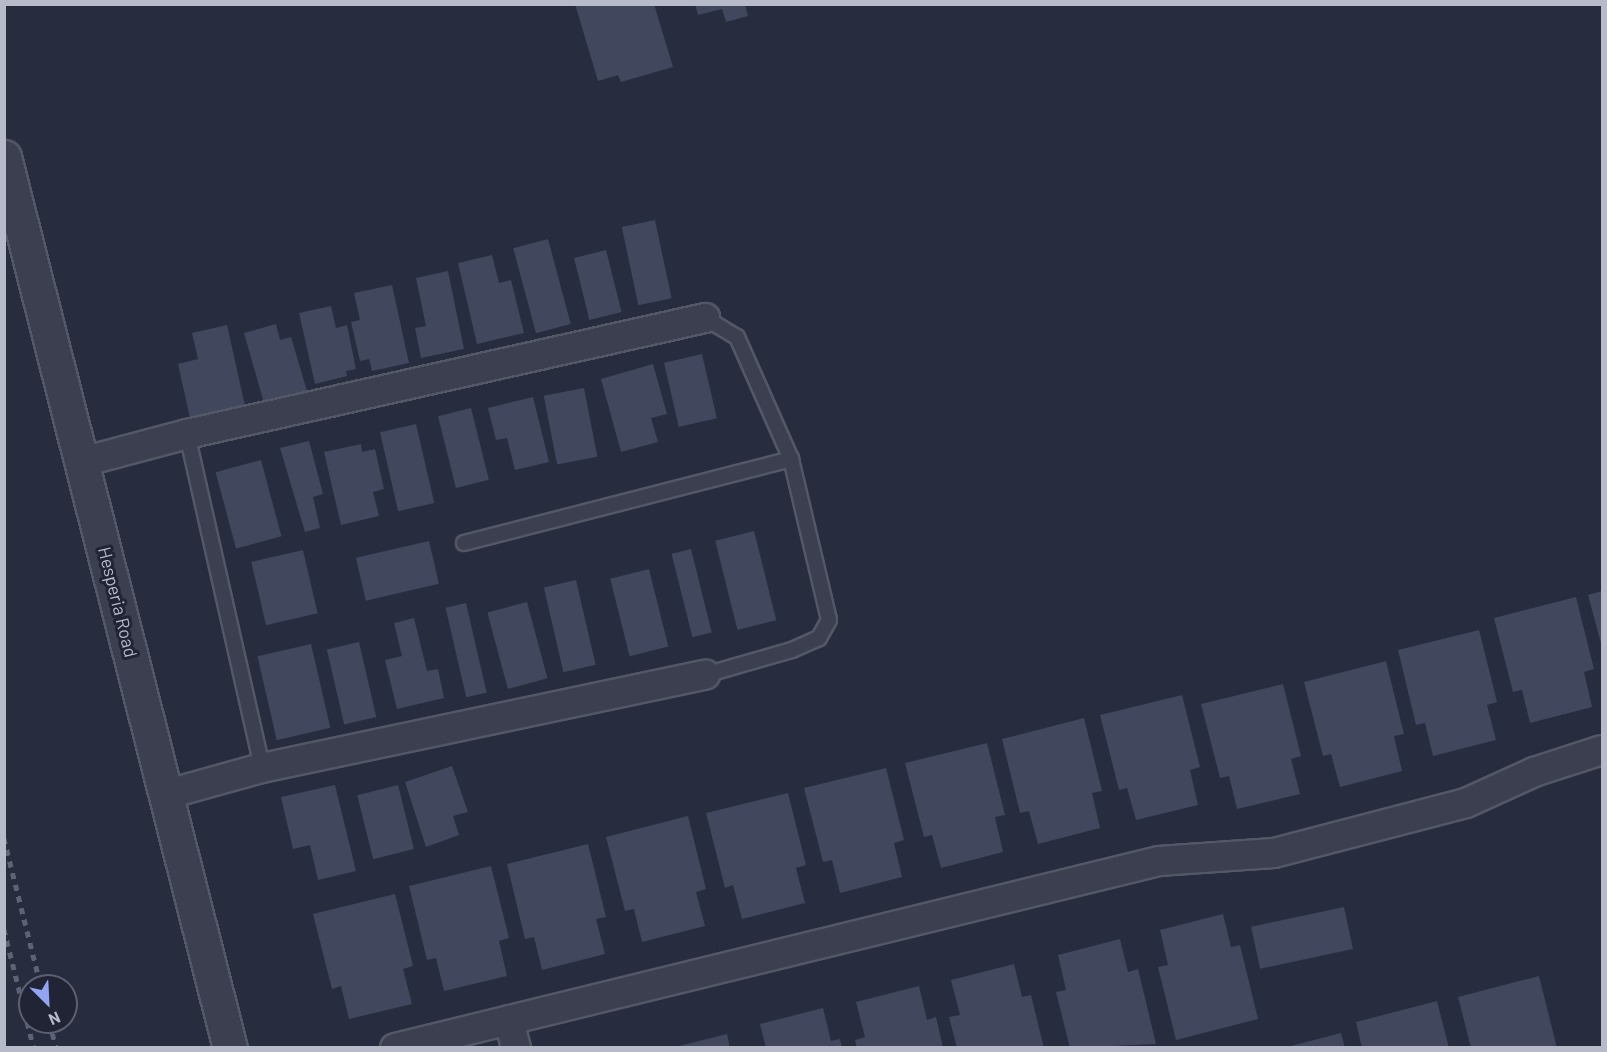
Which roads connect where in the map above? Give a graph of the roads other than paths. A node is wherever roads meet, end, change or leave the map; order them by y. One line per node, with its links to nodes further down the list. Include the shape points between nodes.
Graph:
1 (4, 157): 5 (street, Hesperia Road)
2 (705, 318): 3 (street); 4 (lane, via 737,337)
3 (187, 434): 5 (street); 9 (lane)
4 (791, 459): 6 (lane); 7 (lane, via 829,620 819,638 810,642)
5 (82, 462): 10 (street, Hesperia Road)
6 (464, 543)
7 (705, 675): 9 (street)
8 (1602, 750): 11 (street, via 1534,772 1466,803 1274,853 1159,861)
9 (262, 768): 10 (street)
10 (168, 794): 12 (street, Hesperia Road)
11 (509, 1020): 13 (street); 14 (street)
12 (230, 1047)
13 (395, 1047)
14 (516, 1047)

